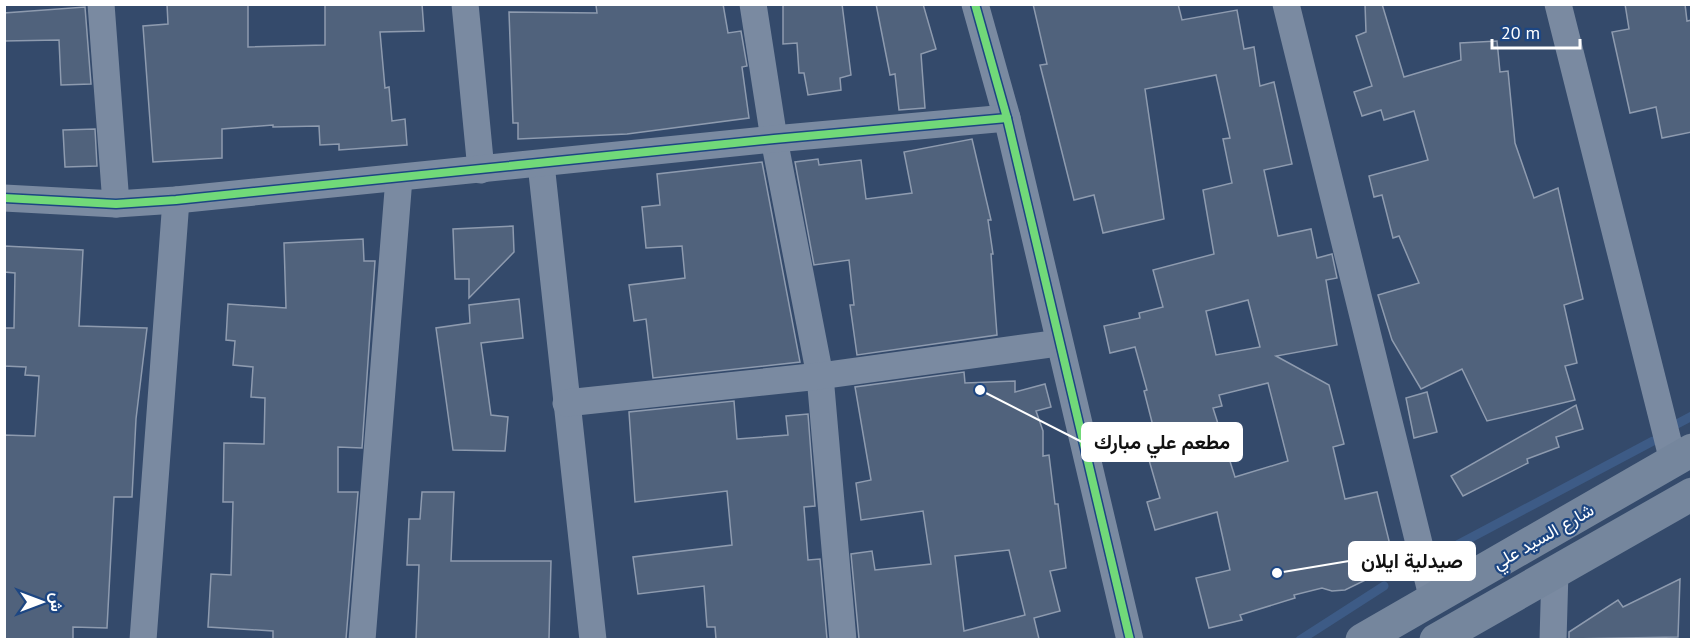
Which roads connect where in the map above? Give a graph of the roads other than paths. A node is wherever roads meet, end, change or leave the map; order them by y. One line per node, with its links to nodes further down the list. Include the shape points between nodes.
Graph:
1 (101, 4): 14 (street)
2 (465, 4): 10 (street)
3 (753, 4): 8 (street)
4 (975, 4): 7 (street)
5 (1286, 4): 21 (street)
6 (1558, 4): 18 (street)
7 (1007, 118): 8 (street); 15 (street)
8 (774, 139): 9 (street); 16 (street)
9 (541, 164): 10 (street); 17 (street)
10 (482, 170): 11 (street)
11 (399, 178): 13 (street); 23 (street)
12 (4, 198): 14 (street)
13 (176, 200): 14 (street); 22 (street)
14 (116, 204)
15 (1059, 343): 16 (street); 26 (street)
16 (820, 376): 17 (street); 25 (street)
17 (566, 403): 24 (street)
18 (1682, 456): 21 (main road, شارع السيد علي)
19 (1692, 494): 20 (main road, شارع السيد علي)
20 (1555, 571): 28 (main road, شارع السيد علي); 29 (street)
21 (1433, 600): 27 (main road, شارع السيد علي)
22 (143, 639)
23 (362, 639)
24 (593, 639)
25 (843, 639)
26 (1130, 639)
27 (1362, 639)
28 (1436, 639)
29 (1553, 639)

